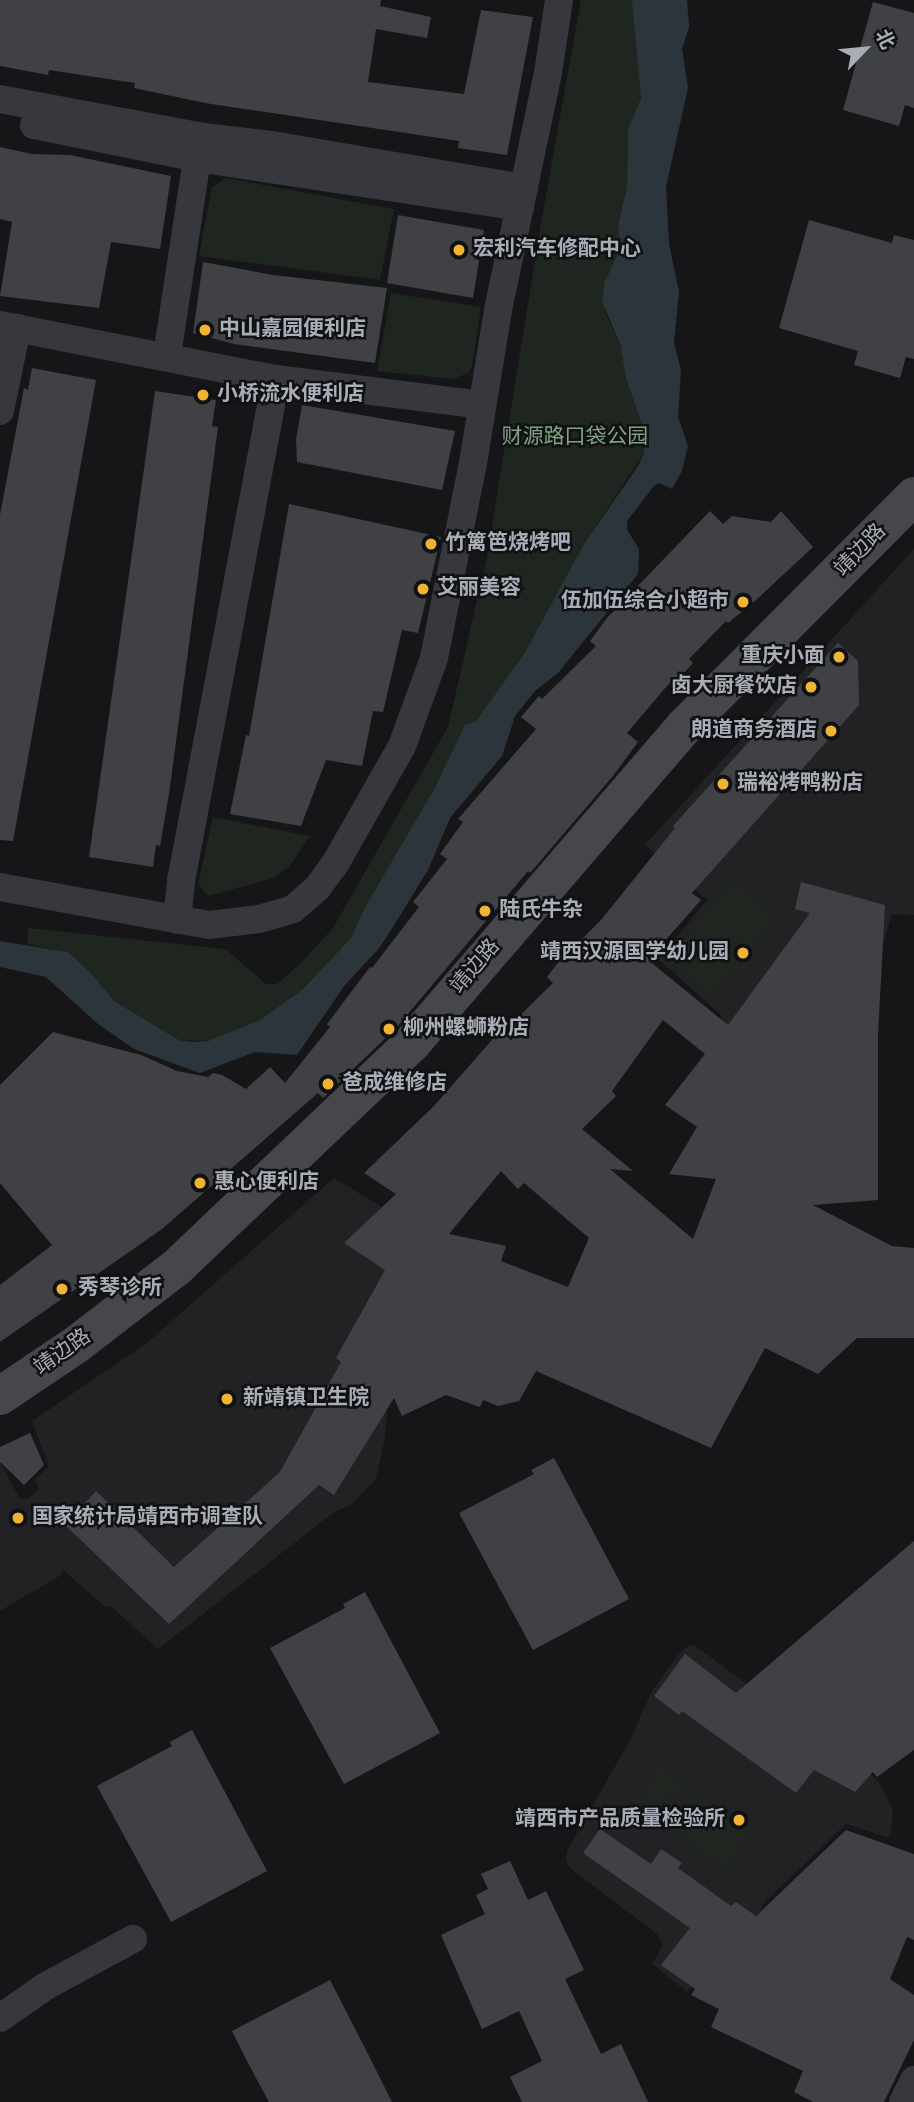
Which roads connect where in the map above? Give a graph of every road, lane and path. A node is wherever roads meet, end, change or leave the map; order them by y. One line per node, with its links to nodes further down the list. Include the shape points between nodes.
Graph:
1 (559, 0): 5 (street)
2 (0, 99): 5 (street, via 203,137 272,145)
3 (0, 118): 4 (street)
4 (197, 158): 5 (street); 7 (street)
5 (522, 197): 9 (street)
6 (8, 327): 7 (street); 10 (street)
7 (167, 355): 8 (street)
8 (276, 379): 9 (street); 14 (street)
9 (481, 405): 14 (street, via 455,557 425,690 402,746 335,864 293,909 231,923)
10 (0, 411)
11 (914, 496): 15 (main road, 靖边路, via 684,727 413,1042 177,1267)
12 (914, 528): 16 (main road, 靖边路, via 828,608 701,740 436,1045 318,1163 139,1329)
13 (0, 887): 14 (street)
14 (177, 920)
15 (0, 1396)
16 (0, 1423)
17 (133, 1939): 18 (street, via 46,1986)
18 (0, 2018)
19 (914, 2080): 20 (street)
20 (903, 2102)

